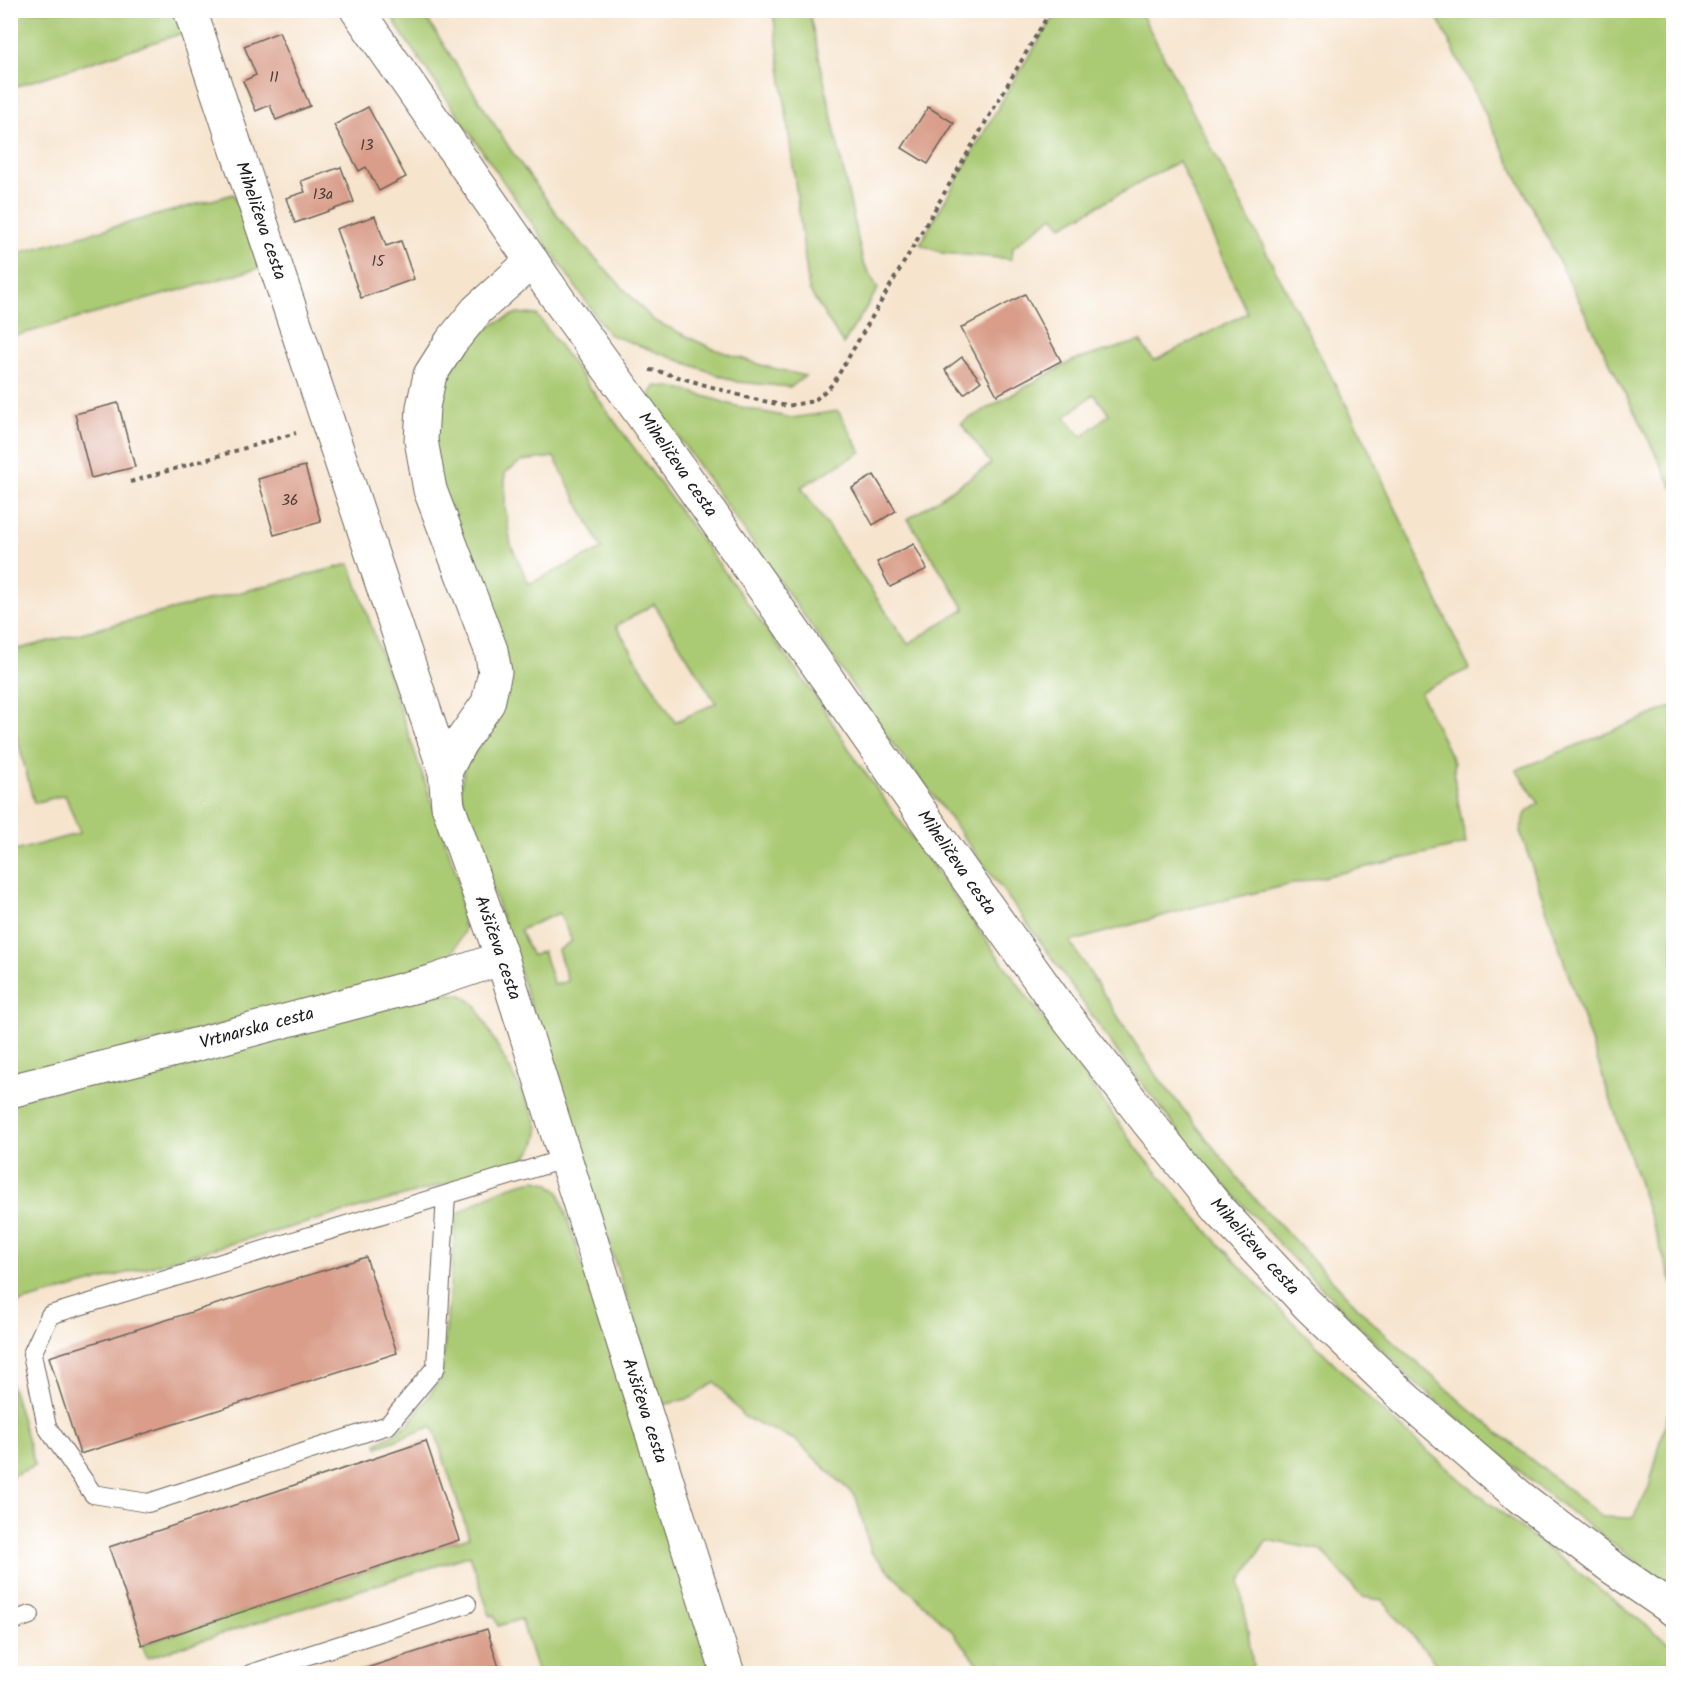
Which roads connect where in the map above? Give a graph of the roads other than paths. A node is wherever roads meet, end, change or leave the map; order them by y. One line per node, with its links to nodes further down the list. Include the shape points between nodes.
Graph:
1 (190, 10): 4 (street, Miheličeva cesta)
2 (357, 10): 3 (street, Miheličeva cesta)
3 (532, 261): 4 (street, via 477,310 451,342 430,375 423,407 421,440 430,490 491,650 495,672 488,703); 10 (street, Miheličeva cesta, via 1064,1014 1220,1211 1308,1305 1406,1399 1520,1497)
4 (445, 772): 5 (street, Avšičeva cesta, via 448,806)
5 (502, 958): 6 (street, Vrtnarska cesta, via 431,982); 7 (street, Avšičeva cesta)
6 (10, 1091)
7 (564, 1159): 8 (lane); 14 (street, Avšičeva cesta)
8 (446, 1195): 8 (lane, via 50,1315 32,1354 47,1427 93,1494 148,1503 388,1425 436,1367)
9 (467, 1604): 13 (lane)
10 (1674, 1610)
11 (30, 1615): 12 (lane)
12 (10, 1622)
13 (250, 1674)
14 (728, 1674)

